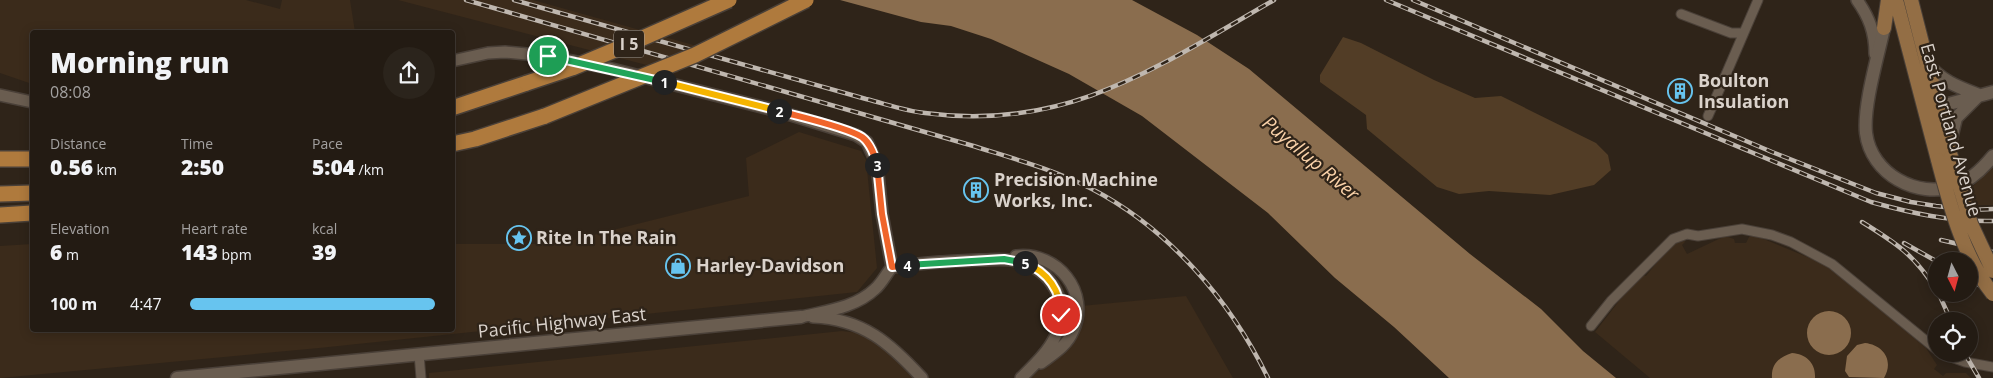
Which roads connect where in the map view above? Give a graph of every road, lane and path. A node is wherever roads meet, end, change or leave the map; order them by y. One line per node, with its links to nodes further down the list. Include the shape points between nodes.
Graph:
1 (729, 0): 16 (highway, I 5, bridge, via 572,68)
2 (806, 0): 19 (highway, I 5, bridge, via 695,55 545,116)
3 (1758, 0): 8 (street)
4 (1857, 0): 11 (street, via 1873,30)
5 (1896, 1): 7 (main road); 10 (main road, East Portland Avenue); 17 (main road, East Portland Avenue)
6 (1681, 14): 8 (street, via 1731,33)
7 (1884, 28): 11 (main road)
8 (1743, 34): 18 (street)
9 (455, 60): 31 (street, via 505,52 548,56 778,111 856,134 867,142 877,164)
10 (1927, 62): 14 (main road, via 1946,81); 17 (main road, East Portland Avenue)
11 (1873, 75): 23 (main road, via 1866,135 1880,165 1896,179 1915,188 1946,189 1976,174)
12 (1993, 92): 14 (main road)
13 (0, 95): 15 (street)
14 (1979, 95): 17 (main road); 22 (main road, via 1956,118)
15 (30, 102)
16 (455, 107)
17 (1932, 109): 22 (main road, East Portland Avenue)
18 (1708, 116)
19 (475, 139): 20 (highway, I 5); 21 (highway)
20 (455, 143)
21 (455, 152)
22 (1946, 155): 32 (main road, East Portland Avenue, bridge); 33 (main road, East Portland Avenue, bridge, via 1957,224 1974,263)
23 (1993, 156)
24 (0, 159): 25 (highway)
25 (30, 159)
26 (30, 193): 27 (highway)
27 (0, 194)
28 (30, 213): 29 (highway)
29 (0, 216)
30 (1004, 259): 31 (street); 40 (street, via 1024,263 1044,274 1057,293 1061,308 1055,337); 40 (street, via 1028,256 1049,262 1065,274 1077,300 1076,324 1068,340)
31 (892, 267): 34 (street, via 877,287 862,299)
32 (1993, 271)
33 (1993, 294)
34 (801, 317): 37 (main road, Pacific Highway East); 43 (street, via 851,323 878,336)
35 (1591, 326): 36 (street, via 1611,301 1673,239 1687,234 1698,236 1742,230 1791,242 1832,264)
36 (1928, 342)
37 (419, 354): 41 (main road, Pacific Highway East); 42 (street)
38 (1965, 362): 39 (street)
39 (1993, 367)
40 (1022, 377)
41 (177, 378)
42 (421, 378)
43 (922, 378)

